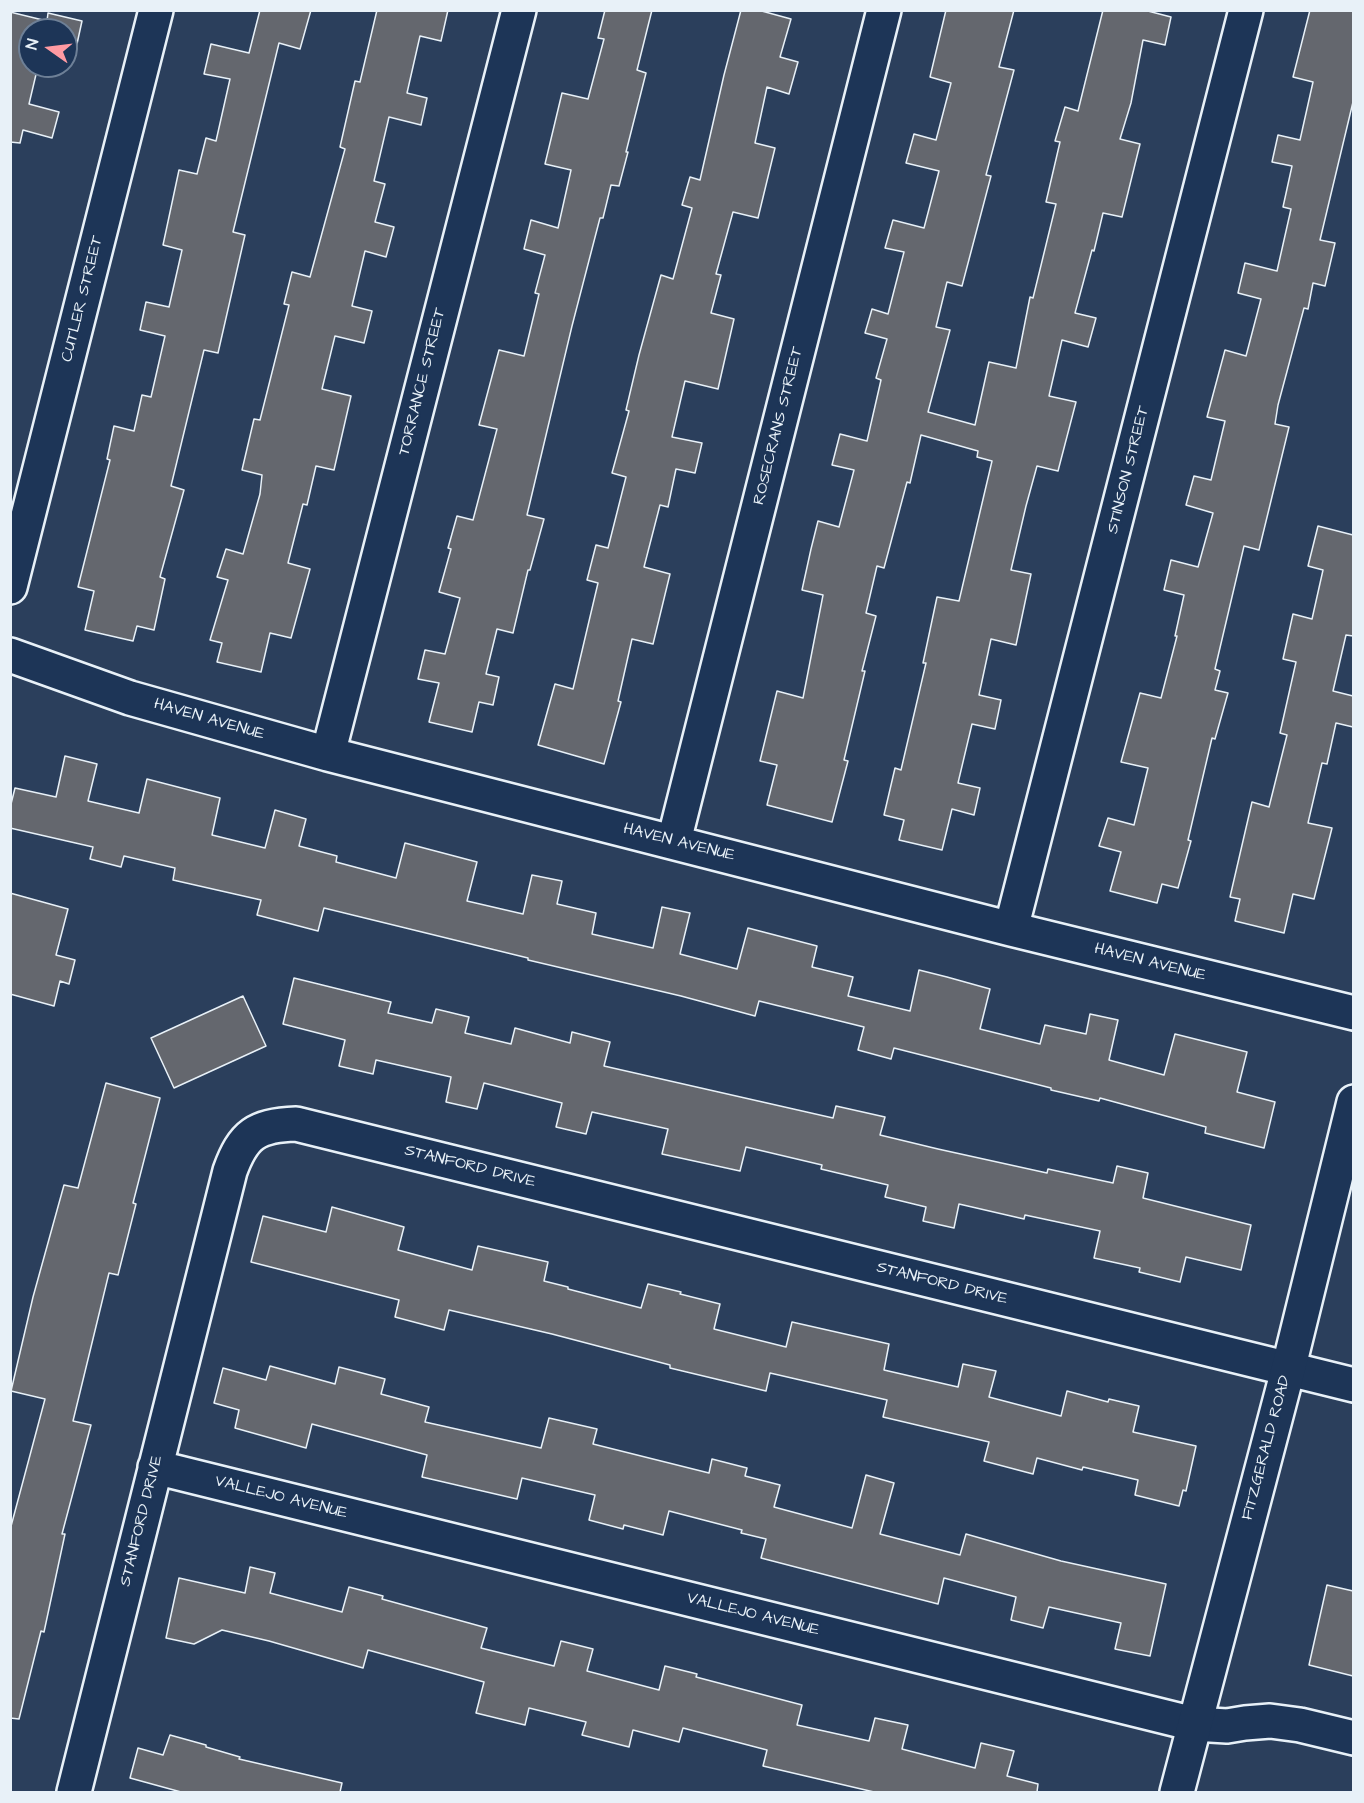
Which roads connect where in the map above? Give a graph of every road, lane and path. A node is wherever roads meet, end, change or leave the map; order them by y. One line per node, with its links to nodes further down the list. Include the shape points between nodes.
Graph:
1 (156, 10): 5 (street, CUTLER STREET)
2 (519, 10): 7 (street, TORRANCE STREET)
3 (884, 10): 8 (street, ROSECRANS STREET)
4 (1246, 10): 9 (street, STINSON STREET)
5 (10, 587)
6 (10, 656): 7 (street, HAVEN AVENUE, via 130,698)
7 (328, 754): 8 (street, HAVEN AVENUE)
8 (674, 841): 9 (street, HAVEN AVENUE)
9 (1011, 929): 10 (street, HAVEN AVENUE)
10 (1353, 1013)
11 (1353, 1102): 12 (street, FITZGERALD ROAD)
12 (1288, 1370): 13 (street, STANFORD DRIVE); 14 (street, STANFORD DRIVE, via 296,1124 273,1125 253,1133 238,1150 230,1172); 15 (street, FITZGERALD ROAD)
13 (1353, 1385)
14 (155, 1467): 15 (street, VALLEJO AVENUE); 17 (street, STANFORD DRIVE)
15 (1194, 1724): 16 (street, VALLEJO AVENUE, via 1227,1726 1270,1721); 18 (street, FITZGERALD ROAD)
16 (1353, 1738)
17 (74, 1792)
18 (1177, 1792)

